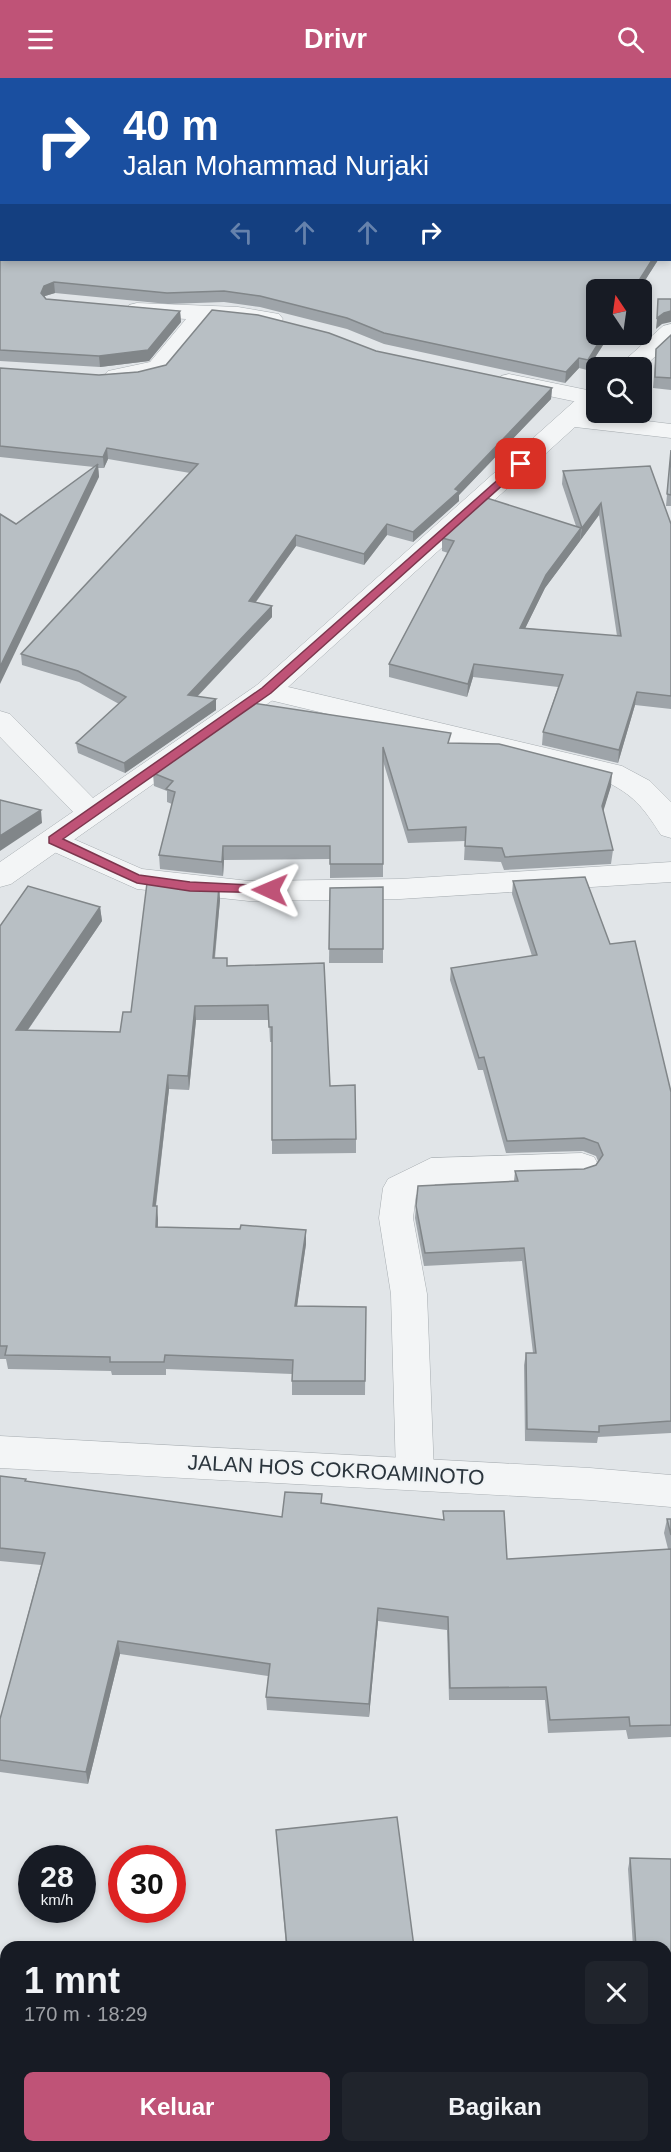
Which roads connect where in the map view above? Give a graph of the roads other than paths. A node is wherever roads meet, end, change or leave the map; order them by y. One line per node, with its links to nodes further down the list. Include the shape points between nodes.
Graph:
1 (114, 308): 2 (street)
2 (204, 312): 3 (street, via 251,315); 6 (street, via 158,368 115,376)
3 (294, 325)
4 (671, 331): 5 (street)
5 (641, 357)
6 (90, 375)
7 (488, 377): 8 (street)
8 (586, 394)
9 (586, 405): 10 (street)
10 (572, 419): 11 (street); 12 (street)
11 (671, 431)
12 (267, 691): 14 (street); 15 (street, via 612,773 648,792)
13 (0, 720): 14 (street)
14 (91, 813): 16 (street)
15 (671, 828)
16 (53, 840): 17 (street, via 137,879 249,891 400,889); 18 (street)
17 (671, 872)
18 (0, 877)
19 (582, 1166): 21 (street, via 431,1171 400,1188 396,1218 409,1294)
20 (0, 1452): 21 (street, JALAN HOS COKROAMINOTO)
21 (415, 1474): 22 (street, JALAN HOS COKROAMINOTO)
22 (671, 1491)

